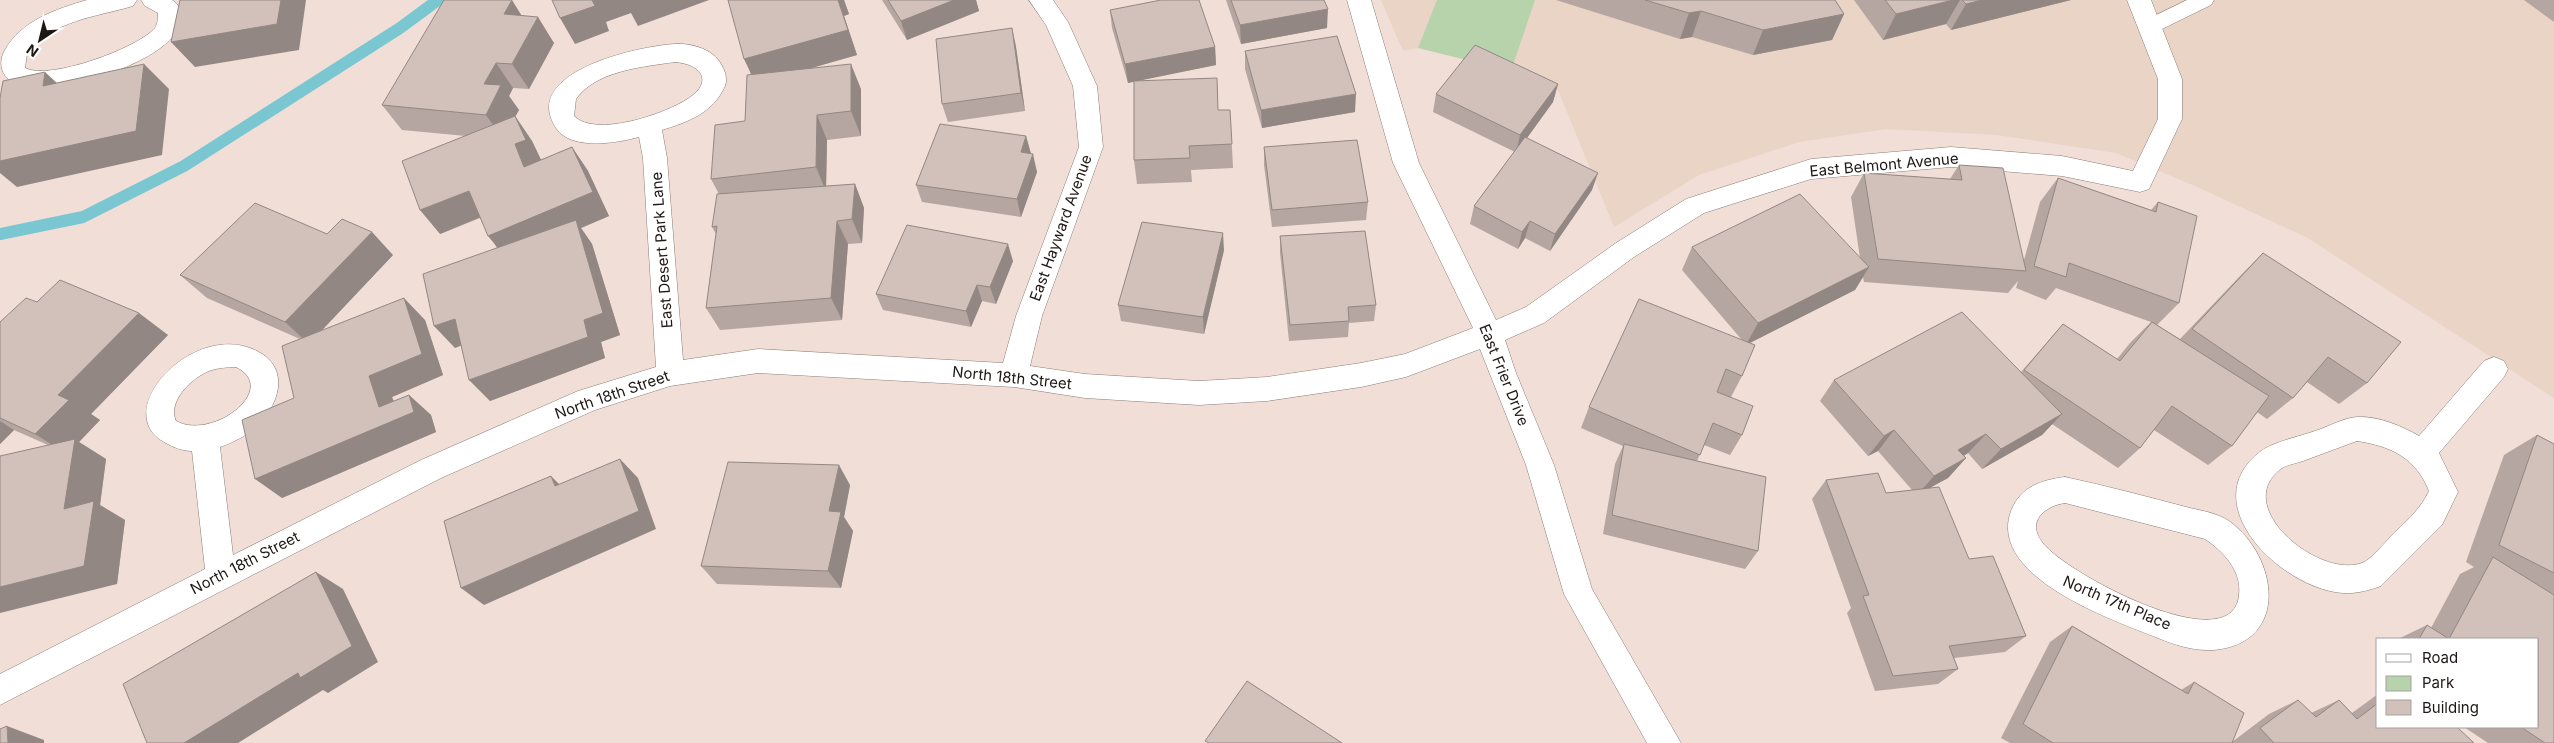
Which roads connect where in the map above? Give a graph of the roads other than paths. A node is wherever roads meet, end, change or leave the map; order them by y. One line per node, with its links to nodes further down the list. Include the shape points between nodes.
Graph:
1 (125, 0): 7 (street)
2 (153, 0): 7 (street, via 168,8 170,16 164,33 146,48 50,80 18,76 11,61 22,42)
3 (1041, 0): 13 (street, East Hayward Avenue, via 1056,22 1085,86 1091,147 1029,316)
4 (1359, 0): 10 (street, East Frier Drive, via 1406,163)
5 (2139, 0): 8 (street)
6 (2204, 0): 8 (lane)
7 (79, 5)
8 (2150, 27): 10 (street, East Belmont Avenue, via 2170,79 2170,119 2140,182 2062,166 1951,157 1812,169 1695,206 1625,250 1535,315)
9 (649, 126): 9 (street, via 694,107 707,96 714,77 706,61 692,54 676,53 599,71 574,84 562,101 563,119 570,127 583,133 616,133); 12 (street, East Desert Park Lane, via 656,158)
10 (1489, 334): 13 (street, North 18th Street, via 1406,365 1266,389 1189,392 1085,386); 20 (street, East Frier Drive, via 1540,465 1579,594)
11 (2494, 369): 15 (street)
12 (670, 374): 13 (street, North 18th Street, via 758,361); 18 (street, North 18th Street, via 588,400 431,469)
13 (1014, 375)
14 (206, 439): 18 (street)
15 (2422, 453): 16 (street, via 2382,431 2357,429 2272,459 2254,479 2250,501 2261,528); 16 (street, via 2439,476 2444,492 2432,516 2370,576 2343,579 2311,570 2292,560)
16 (2271, 541): 17 (street)
17 (2244, 557): 17 (street, North 17th Place, via 2212,527 2064,490 2040,496 2024,515 2022,528 2026,543 2037,561 2058,578 2154,622 2188,633 2215,635 2238,627 2249,616 2256,593 2252,572)
18 (221, 575): 19 (street, North 18th Street)
19 (0, 690)
20 (1666, 743)

